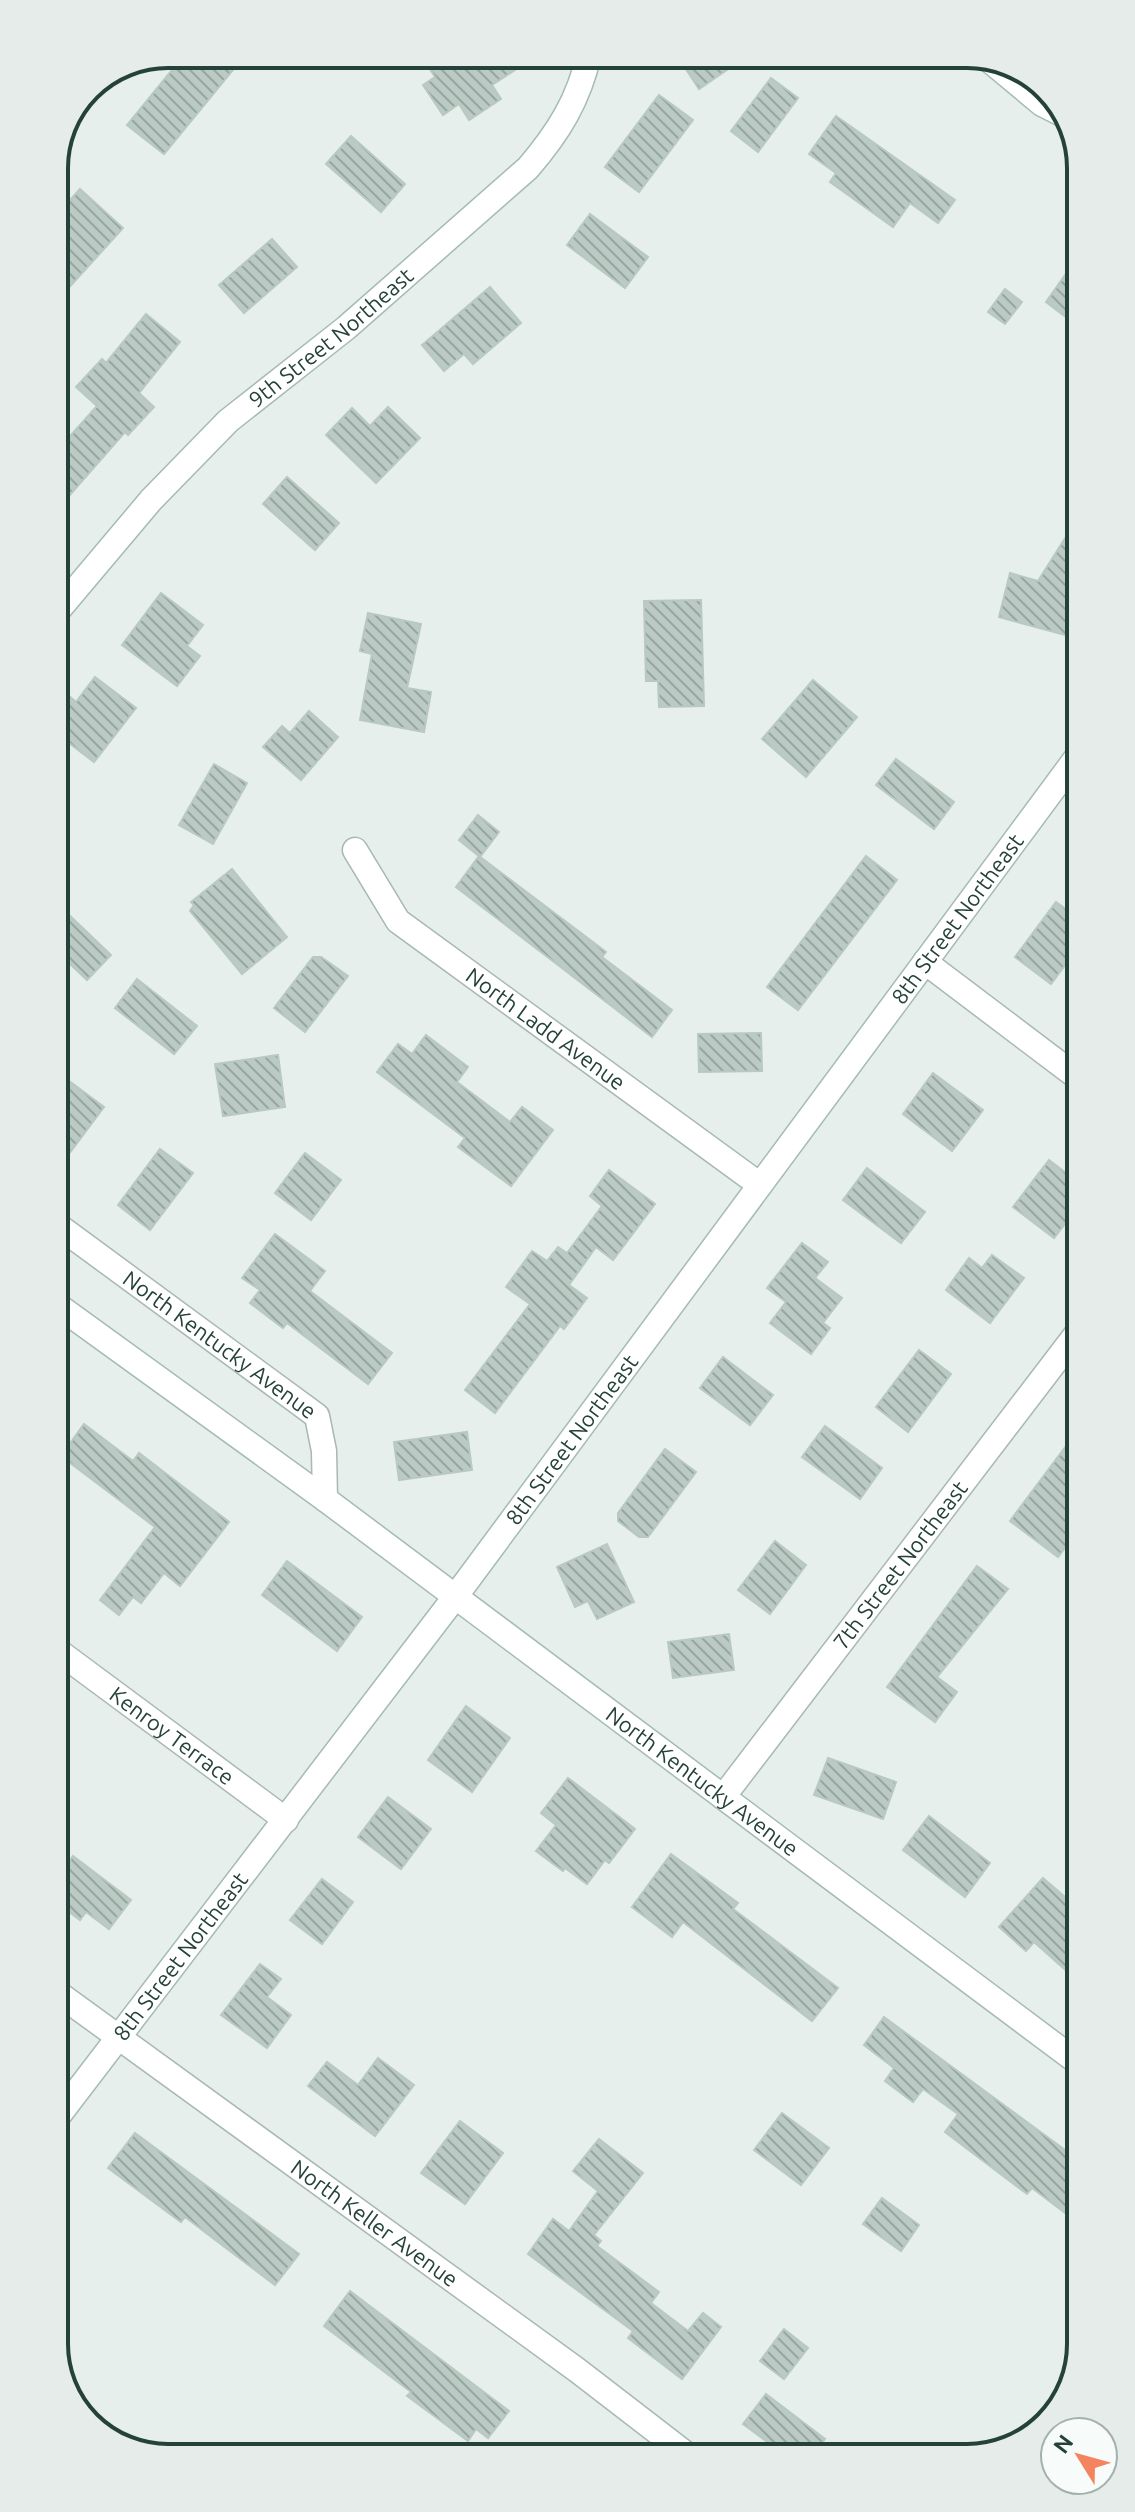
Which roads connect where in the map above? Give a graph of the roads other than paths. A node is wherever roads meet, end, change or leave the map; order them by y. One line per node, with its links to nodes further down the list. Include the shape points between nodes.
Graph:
1 (586, 68): 4 (street, 9th Street Northeast, via 569,114 528,168 346,328 228,421 151,500)
2 (1011, 79): 3 (street)
3 (1045, 105)
4 (68, 599)
5 (1067, 770): 7 (street, 8th Street Northeast)
6 (355, 850): 9 (street, North Ladd Avenue, via 398,921)
7 (925, 962): 8 (street); 9 (street, 8th Street Northeast)
8 (1067, 1069)
9 (760, 1185): 14 (street, 8th Street Northeast)
10 (68, 1233): 13 (street, North Kentucky Avenue, via 317,1416)
11 (68, 1313): 13 (street, North Kentucky Avenue)
12 (1067, 1346): 16 (street, 7th Street Northeast)
13 (325, 1499): 14 (street, North Kentucky Avenue)
14 (455, 1597): 16 (street, North Kentucky Avenue); 17 (street, 8th Street Northeast)
15 (68, 1658): 17 (street, Kenroy Terrace)
16 (723, 1797): 20 (street, North Kentucky Avenue)
17 (286, 1820): 19 (street, 8th Street Northeast)
18 (68, 2001): 19 (street, North Keller Avenue)
19 (119, 2039): 21 (street, 8th Street Northeast); 22 (street, North Keller Avenue)
20 (1067, 2054)
21 (68, 2104)
22 (673, 2444)

